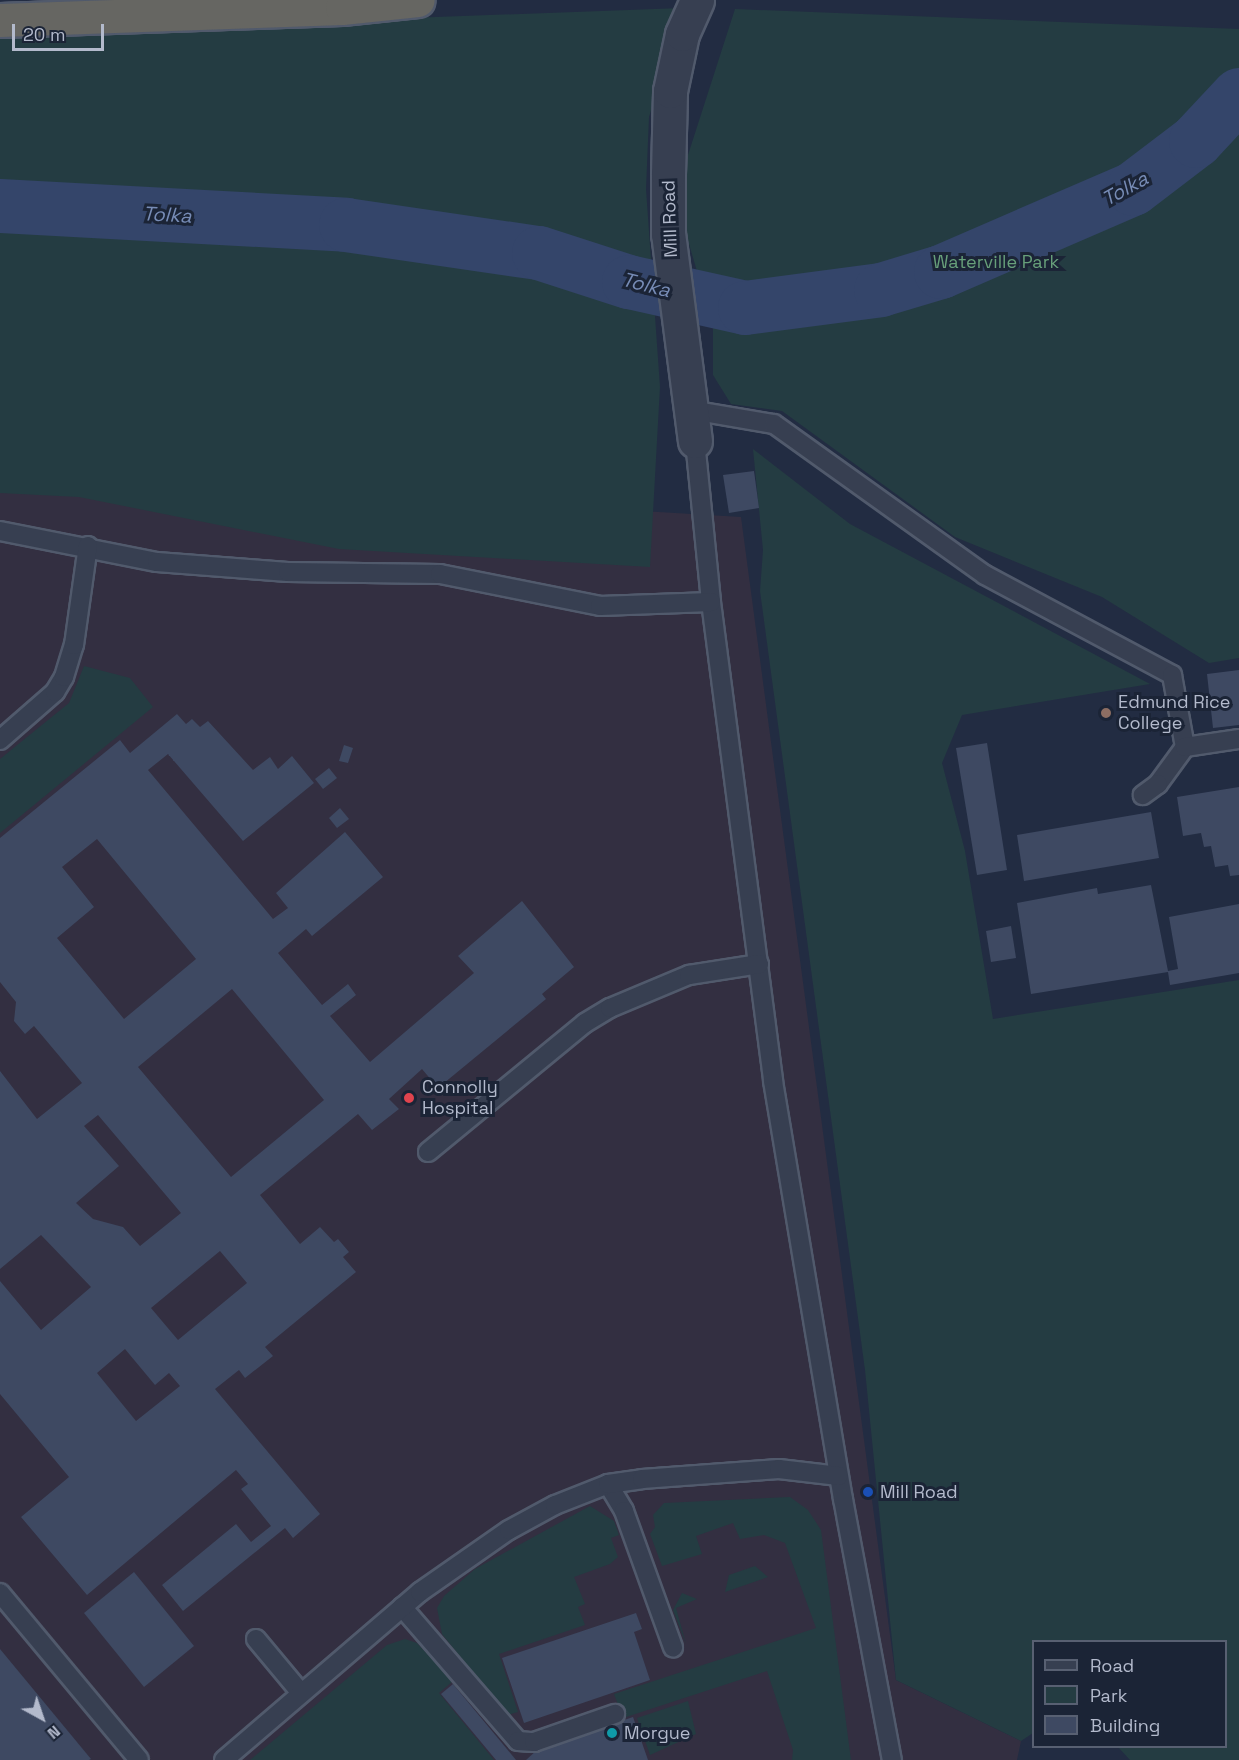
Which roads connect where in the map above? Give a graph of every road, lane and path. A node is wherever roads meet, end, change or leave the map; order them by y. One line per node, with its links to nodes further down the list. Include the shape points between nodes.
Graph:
1 (418, 0): 3 (highway, via 342,8)
2 (697, 0): 4 (street, Mill Road, via 682,34 670,91 668,234)
3 (0, 20)
4 (693, 426): 7 (lane); 10 (lane, via 774,424 985,575 1172,675)
5 (0, 531): 6 (lane)
6 (88, 546): 7 (lane, via 157,562 288,572 440,574 600,606); 8 (lane, via 74,645 64,677 55,692)
7 (711, 603): 12 (lane)
8 (0, 740)
9 (1239, 740): 10 (lane)
10 (1185, 747): 11 (lane, via 1158,784)
11 (1143, 795)
12 (759, 964): 13 (lane, via 689,975 610,1008 585,1023); 14 (lane, via 773,1081)
13 (428, 1152)
14 (839, 1476): 15 (lane, via 779,1469); 24 (lane)
15 (608, 1484): 17 (lane, via 509,1530); 19 (lane, via 624,1511)
16 (0, 1593): 22 (lane)
17 (402, 1607): 20 (lane); 21 (lane, via 518,1741 534,1742)
18 (256, 1639): 20 (lane)
19 (674, 1647)
20 (301, 1693): 23 (lane)
21 (615, 1714)
22 (139, 1760)
23 (224, 1760)
24 (892, 1760)

